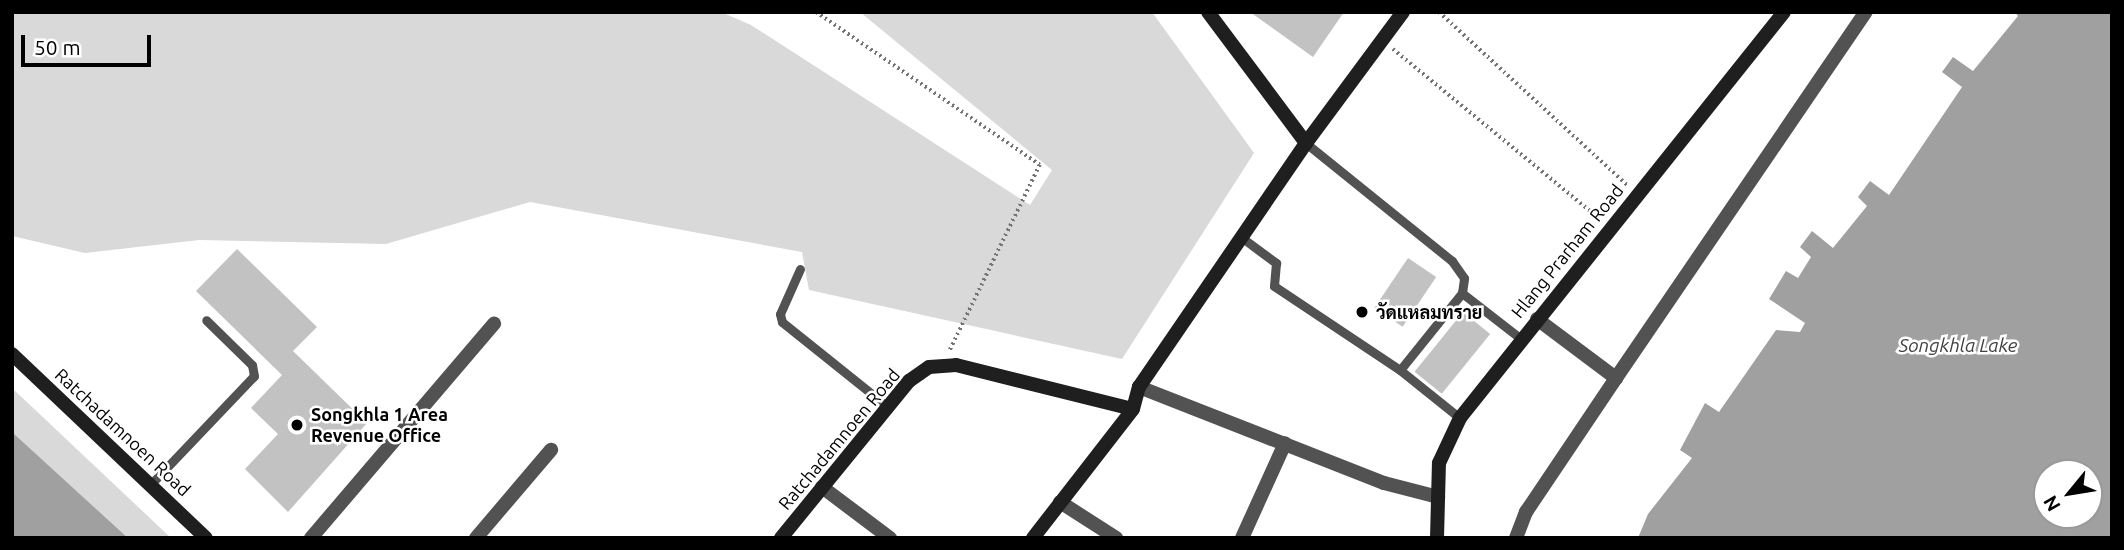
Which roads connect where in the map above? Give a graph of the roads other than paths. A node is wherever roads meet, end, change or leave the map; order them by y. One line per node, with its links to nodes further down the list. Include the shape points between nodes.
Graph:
1 (1208, 12): 5 (street)
2 (1784, 12): 9 (street, Hlang Prarham Road)
3 (1867, 12): 15 (street)
4 (1401, 13): 5 (street)
5 (1306, 142): 6 (street); 8 (lane, via 1452,261 1464,278)
6 (1241, 237): 14 (lane, via 1276,263 1274,286); 16 (street)
7 (800, 269): 17 (lane, via 780,314 782,322)
8 (1462, 293): 12 (lane); 14 (lane)
9 (1537, 319): 12 (street, Hlang Prarham Road); 15 (street)
10 (205, 320): 22 (lane, via 255,373)
11 (494, 324): 27 (street)
12 (1521, 339): 19 (street, Hlang Prarham Road)
13 (12, 354): 22 (street, Ratchadamnoen Road)
14 (1400, 370): 19 (lane)
15 (1616, 378): 35 (street, via 1526,512)
16 (1139, 387): 18 (street); 20 (street)
17 (888, 407): 18 (street, Ratchadamnoen Road, via 909,381 942,366 956,365); 23 (street, Ratchadamnoen Road)
18 (1133, 409): 25 (street)
19 (1460, 418): 24 (street, Hlang Prarham Road, via 1439,463)
20 (1285, 443): 24 (street, via 1390,486); 33 (street)
21 (551, 450): 28 (street)
22 (150, 484): 26 (street, Ratchadamnoen Road)
23 (822, 488): 29 (street, Ratchadamnoen Road); 30 (street)
24 (1438, 497): 34 (street, Hlang Prarham Road)
25 (1060, 502): 31 (street); 32 (street)
26 (206, 538)
27 (311, 538)
28 (476, 538)
29 (781, 538)
30 (890, 538)
31 (1033, 538)
32 (1116, 538)
33 (1242, 538)
34 (1437, 538)
35 (1516, 538)

